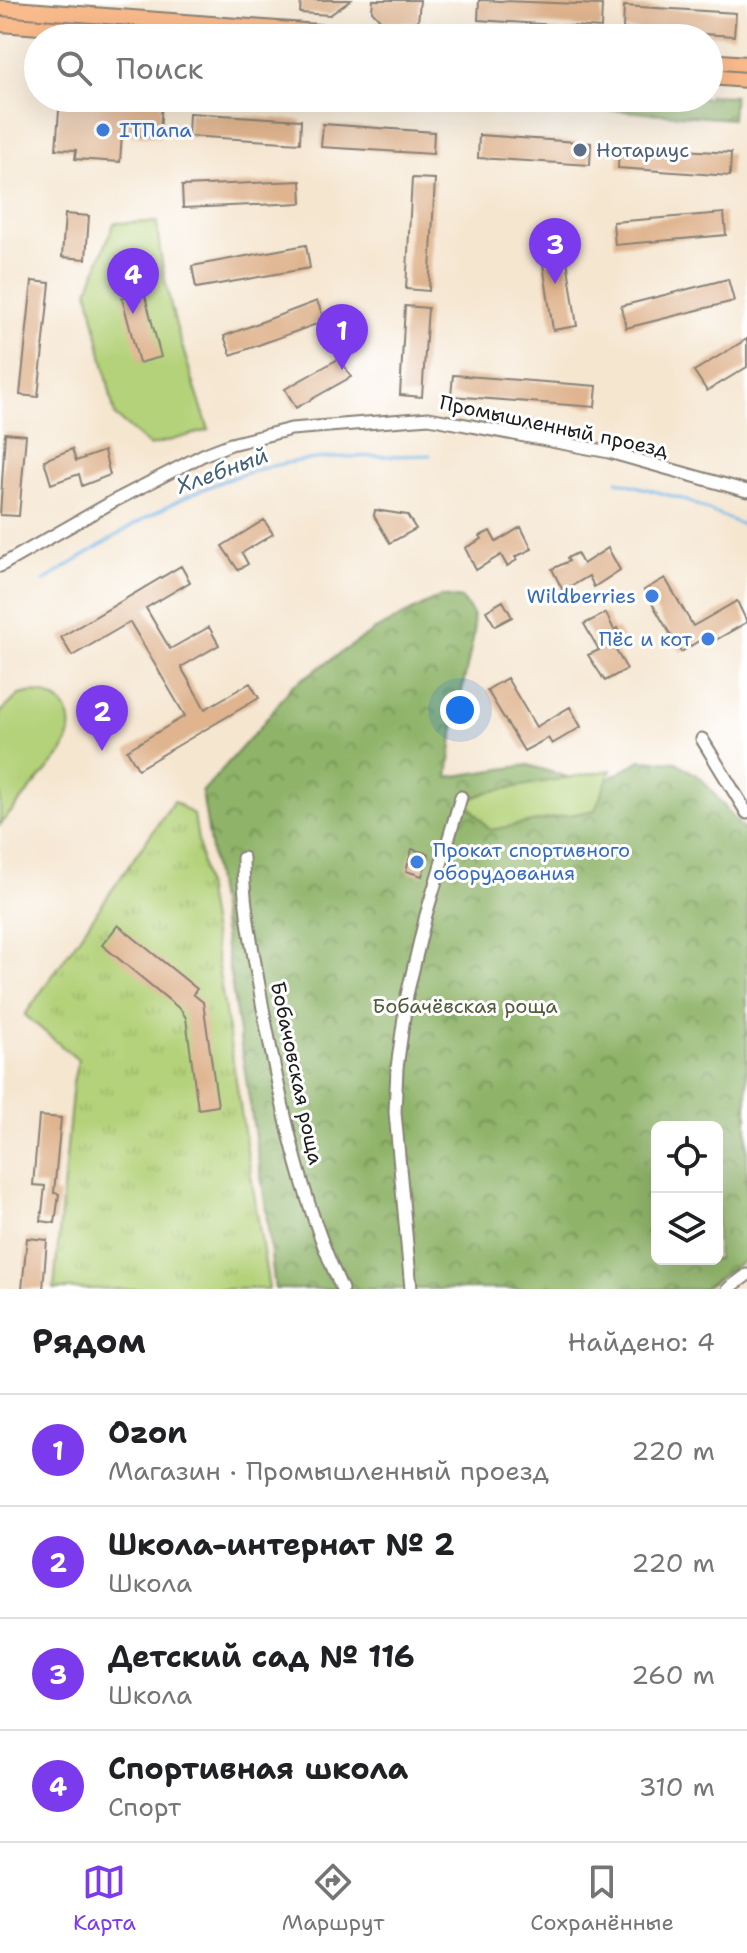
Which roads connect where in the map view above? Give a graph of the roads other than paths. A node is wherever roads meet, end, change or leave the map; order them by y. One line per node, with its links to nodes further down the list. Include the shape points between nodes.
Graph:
1 (9, 6): 3 (main road)
2 (0, 24): 4 (main road)
3 (215, 24)
4 (24, 26)
5 (723, 62): 6 (main road)
6 (747, 64)
7 (723, 78): 8 (main road)
8 (747, 80)
9 (747, 491): 10 (street, Промышленный проезд, via 609,452 429,418 291,429 205,454)
10 (0, 566)
11 (702, 739): 13 (street)
12 (461, 797): 17 (street, via 407,995 397,1068 395,1112)
13 (747, 813)
14 (243, 858): 16 (street, Бобачовская роща, via 243,898 287,1127)
15 (747, 1275): 18 (street)
16 (342, 1289)
17 (411, 1289)
18 (728, 1289)

